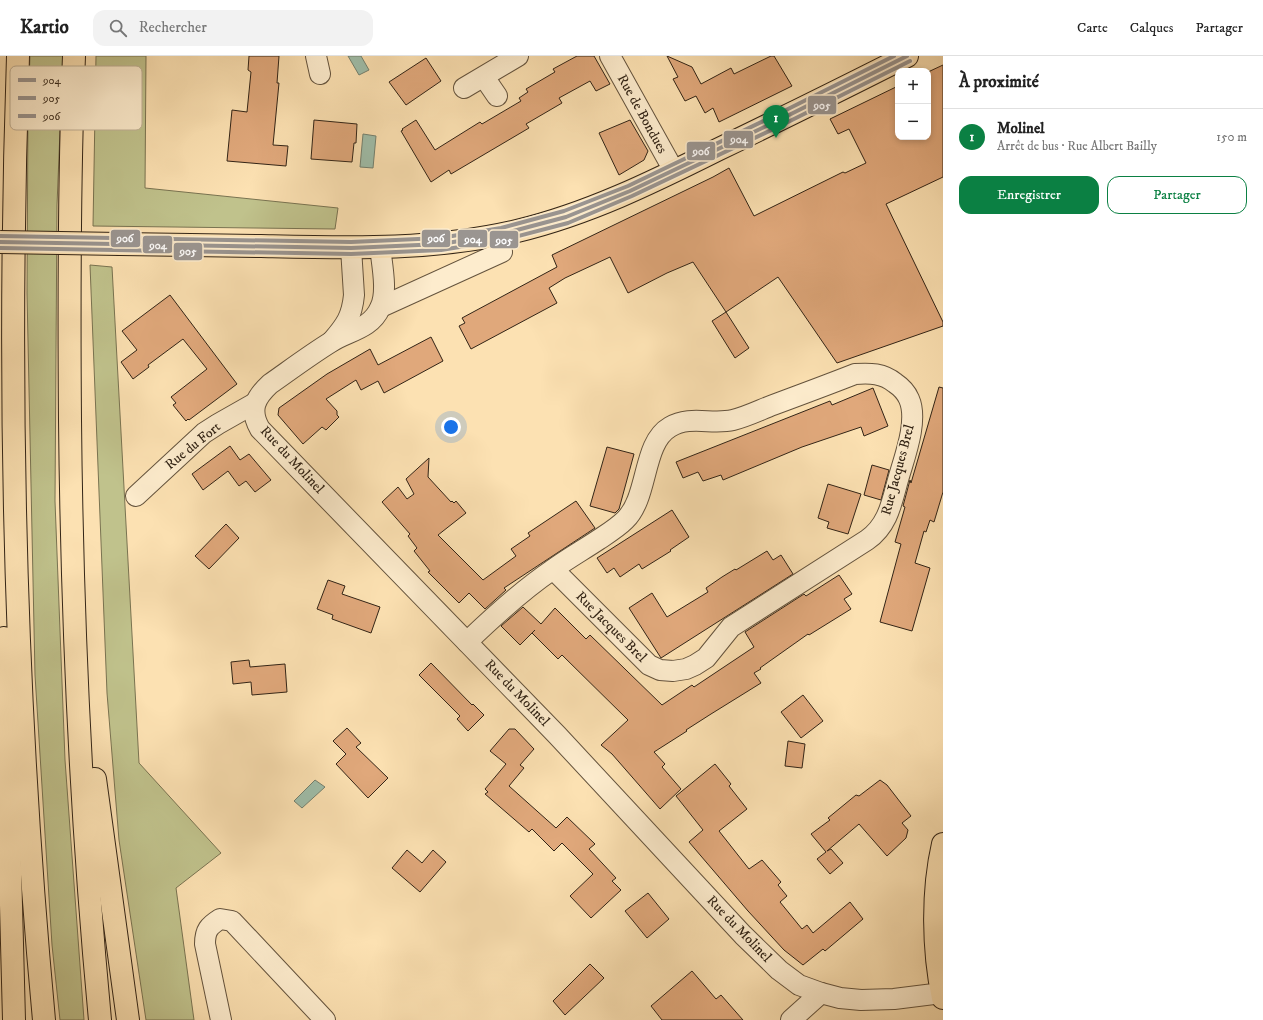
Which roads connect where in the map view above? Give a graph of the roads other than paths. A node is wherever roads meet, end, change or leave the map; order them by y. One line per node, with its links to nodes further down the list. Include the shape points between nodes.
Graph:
1 (18, 56): 6 (main road)
2 (74, 56): 7 (main road)
3 (518, 56): 8 (street)
4 (610, 56): 13 (street, Rue de Bondues)
5 (907, 56): 13 (main road)
6 (18, 66)
7 (74, 66)
8 (484, 77): 9 (street); 10 (street)
9 (464, 88)
10 (497, 96)
11 (16, 130): 19 (main road)
12 (72, 130): 25 (main road, via 69,312)
13 (674, 171): 16 (main road, via 598,205 534,226 446,243)
14 (0, 242): 15 (main road, bridge)
15 (350, 248): 16 (main road); 20 (street, via 354,302 347,323)
16 (380, 248): 18 (street, via 383,285)
17 (502, 252): 18 (street)
18 (381, 307): 20 (street, via 374,318 364,326)
19 (13, 331): 29 (main road, via 5,443 2,546); 30 (main road, via 13,451 21,706)
20 (332, 340): 21 (street, via 270,384 258,396)
21 (255, 404): 22 (street, Rue du Fort, via 204,433); 24 (street, Rue du Molinel, via 254,413 260,429)
22 (136, 496)
23 (552, 569): 23 (street, Rue Jacques Brel, via 626,520 634,509 641,491 654,444 661,434 680,422 732,420 855,374 880,375 892,380 910,399 912,426 886,518 875,535 736,624 706,658 686,669 667,671 649,666); 24 (street, Rue Jacques Brel, via 512,600)
24 (467, 642): 27 (street, Rue du Molinel, via 756,949 799,985)
25 (77, 710): 31 (main road); 32 (main road, via 96,786)
26 (943, 844): 28 (main road, via 938,874 936,934)
27 (821, 993): 28 (street, Rue du Molinel, via 861,1000); 35 (street)
28 (942, 996)
29 (14, 1020)
30 (44, 1020)
31 (100, 1020)
32 (128, 1020)
33 (221, 1020): 34 (street, via 205,944 205,934 211,924 220,919 232,920)
34 (325, 1020)
35 (791, 1020)

